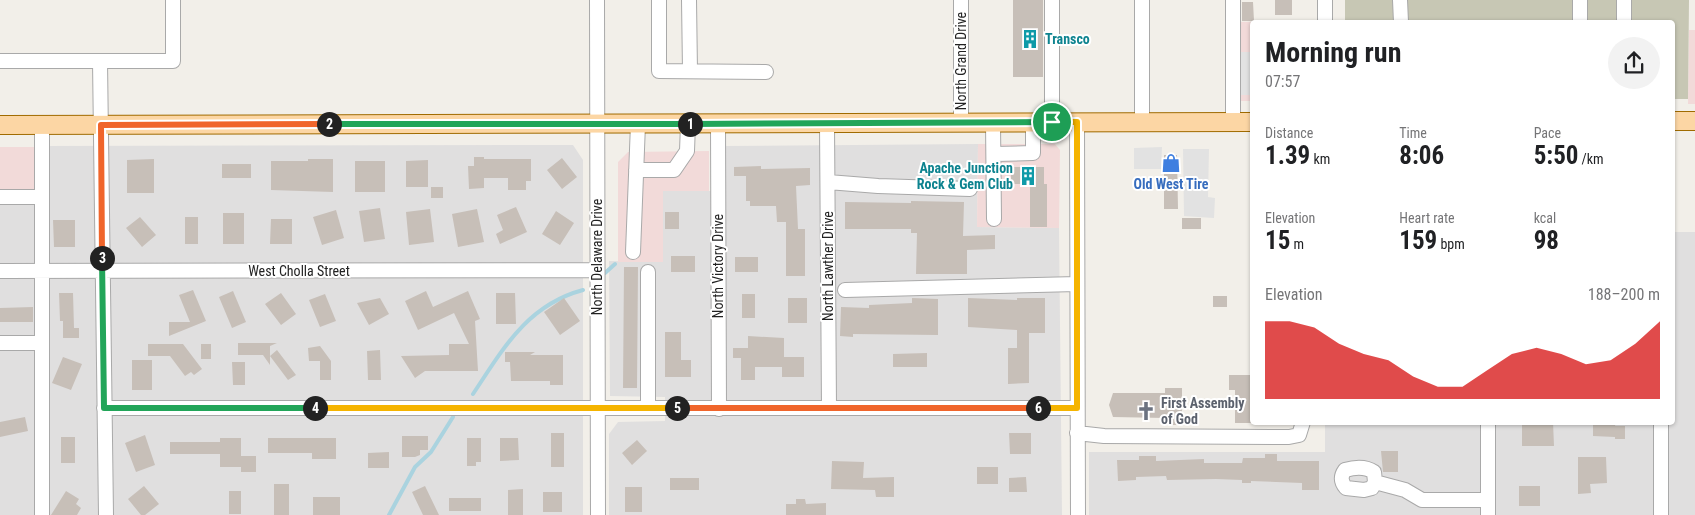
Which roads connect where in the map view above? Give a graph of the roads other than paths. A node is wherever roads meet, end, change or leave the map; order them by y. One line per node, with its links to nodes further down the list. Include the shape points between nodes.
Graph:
1 (173, 0): 18 (street, via 173,61)
2 (597, 0): 32 (street, North Delaware Drive)
3 (659, 0): 19 (street, via 659,71)
4 (689, 0): 19 (street)
5 (961, 0): 29 (street, North Grand Drive)
6 (1052, 0): 24 (street)
7 (1142, 0): 26 (street)
8 (1233, 0): 27 (street)
9 (1325, 0): 13 (street)
10 (1400, 0): 14 (street)
11 (1580, 0): 15 (street)
12 (1624, 0): 16 (street)
13 (1325, 20)
14 (1401, 20)
15 (1580, 20)
16 (1624, 20)
17 (0, 61): 18 (street)
18 (100, 61): 38 (street)
19 (690, 71): 20 (street)
20 (766, 72)
21 (1675, 121): 22 (main road)
22 (1695, 121)
23 (1033, 122): 24 (main road); 30 (main road); 39 (street, via 1033,153)
24 (1052, 122): 25 (main road)
25 (1077, 122): 26 (main road); 52 (street)
26 (1142, 122): 27 (main road)
27 (1233, 122): 28 (main road)
28 (1250, 122)
29 (961, 123): 30 (main road); 36 (main road)
30 (993, 123): 39 (street)
31 (42, 124): 37 (main road); 38 (main road); 44 (street)
32 (597, 124): 33 (main road); 38 (main road); 47 (street, North Delaware Drive)
33 (638, 124): 34 (main road); 40 (street)
34 (688, 124): 35 (main road); 40 (street, via 687,151 674,170)
35 (718, 124): 36 (main road); 59 (street, North Victory Drive)
36 (827, 124): 41 (street, North Lawther Drive)
37 (0, 125)
38 (101, 125): 50 (street)
39 (994, 154): 45 (street)
40 (636, 170): 46 (street)
41 (828, 182): 42 (street); 60 (street, North Lawther Drive)
42 (970, 189)
43 (0, 197): 44 (street)
44 (42, 197): 49 (street)
45 (994, 219)
46 (633, 252)
47 (597, 270): 50 (street, West Cholla Street); 57 (street, North Delaware Drive)
48 (0, 271): 49 (street, West Cholla Street)
49 (42, 271): 50 (street, West Cholla Street); 55 (street)
50 (102, 271): 56 (street)
51 (648, 272): 58 (street)
52 (1077, 284): 53 (street); 61 (street)
53 (845, 290)
54 (0, 343): 55 (street)
55 (42, 343): 68 (street)
56 (104, 408): 57 (street); 69 (street)
57 (598, 408): 58 (street); 70 (street, North Delaware Drive)
58 (648, 408): 59 (street)
59 (719, 408): 60 (street)
60 (829, 408): 61 (street)
61 (1077, 408): 65 (street)
62 (1303, 425): 65 (street, via 1302,432 1292,437)
63 (1488, 425): 67 (street)
64 (1661, 425): 73 (street)
65 (1077, 433): 71 (street)
66 (1375, 482): 67 (street, via 1405,490 1422,500)
67 (1488, 500): 72 (street)
68 (42, 515)
69 (106, 515)
70 (598, 515)
71 (1078, 515)
72 (1488, 515)
73 (1661, 515)

